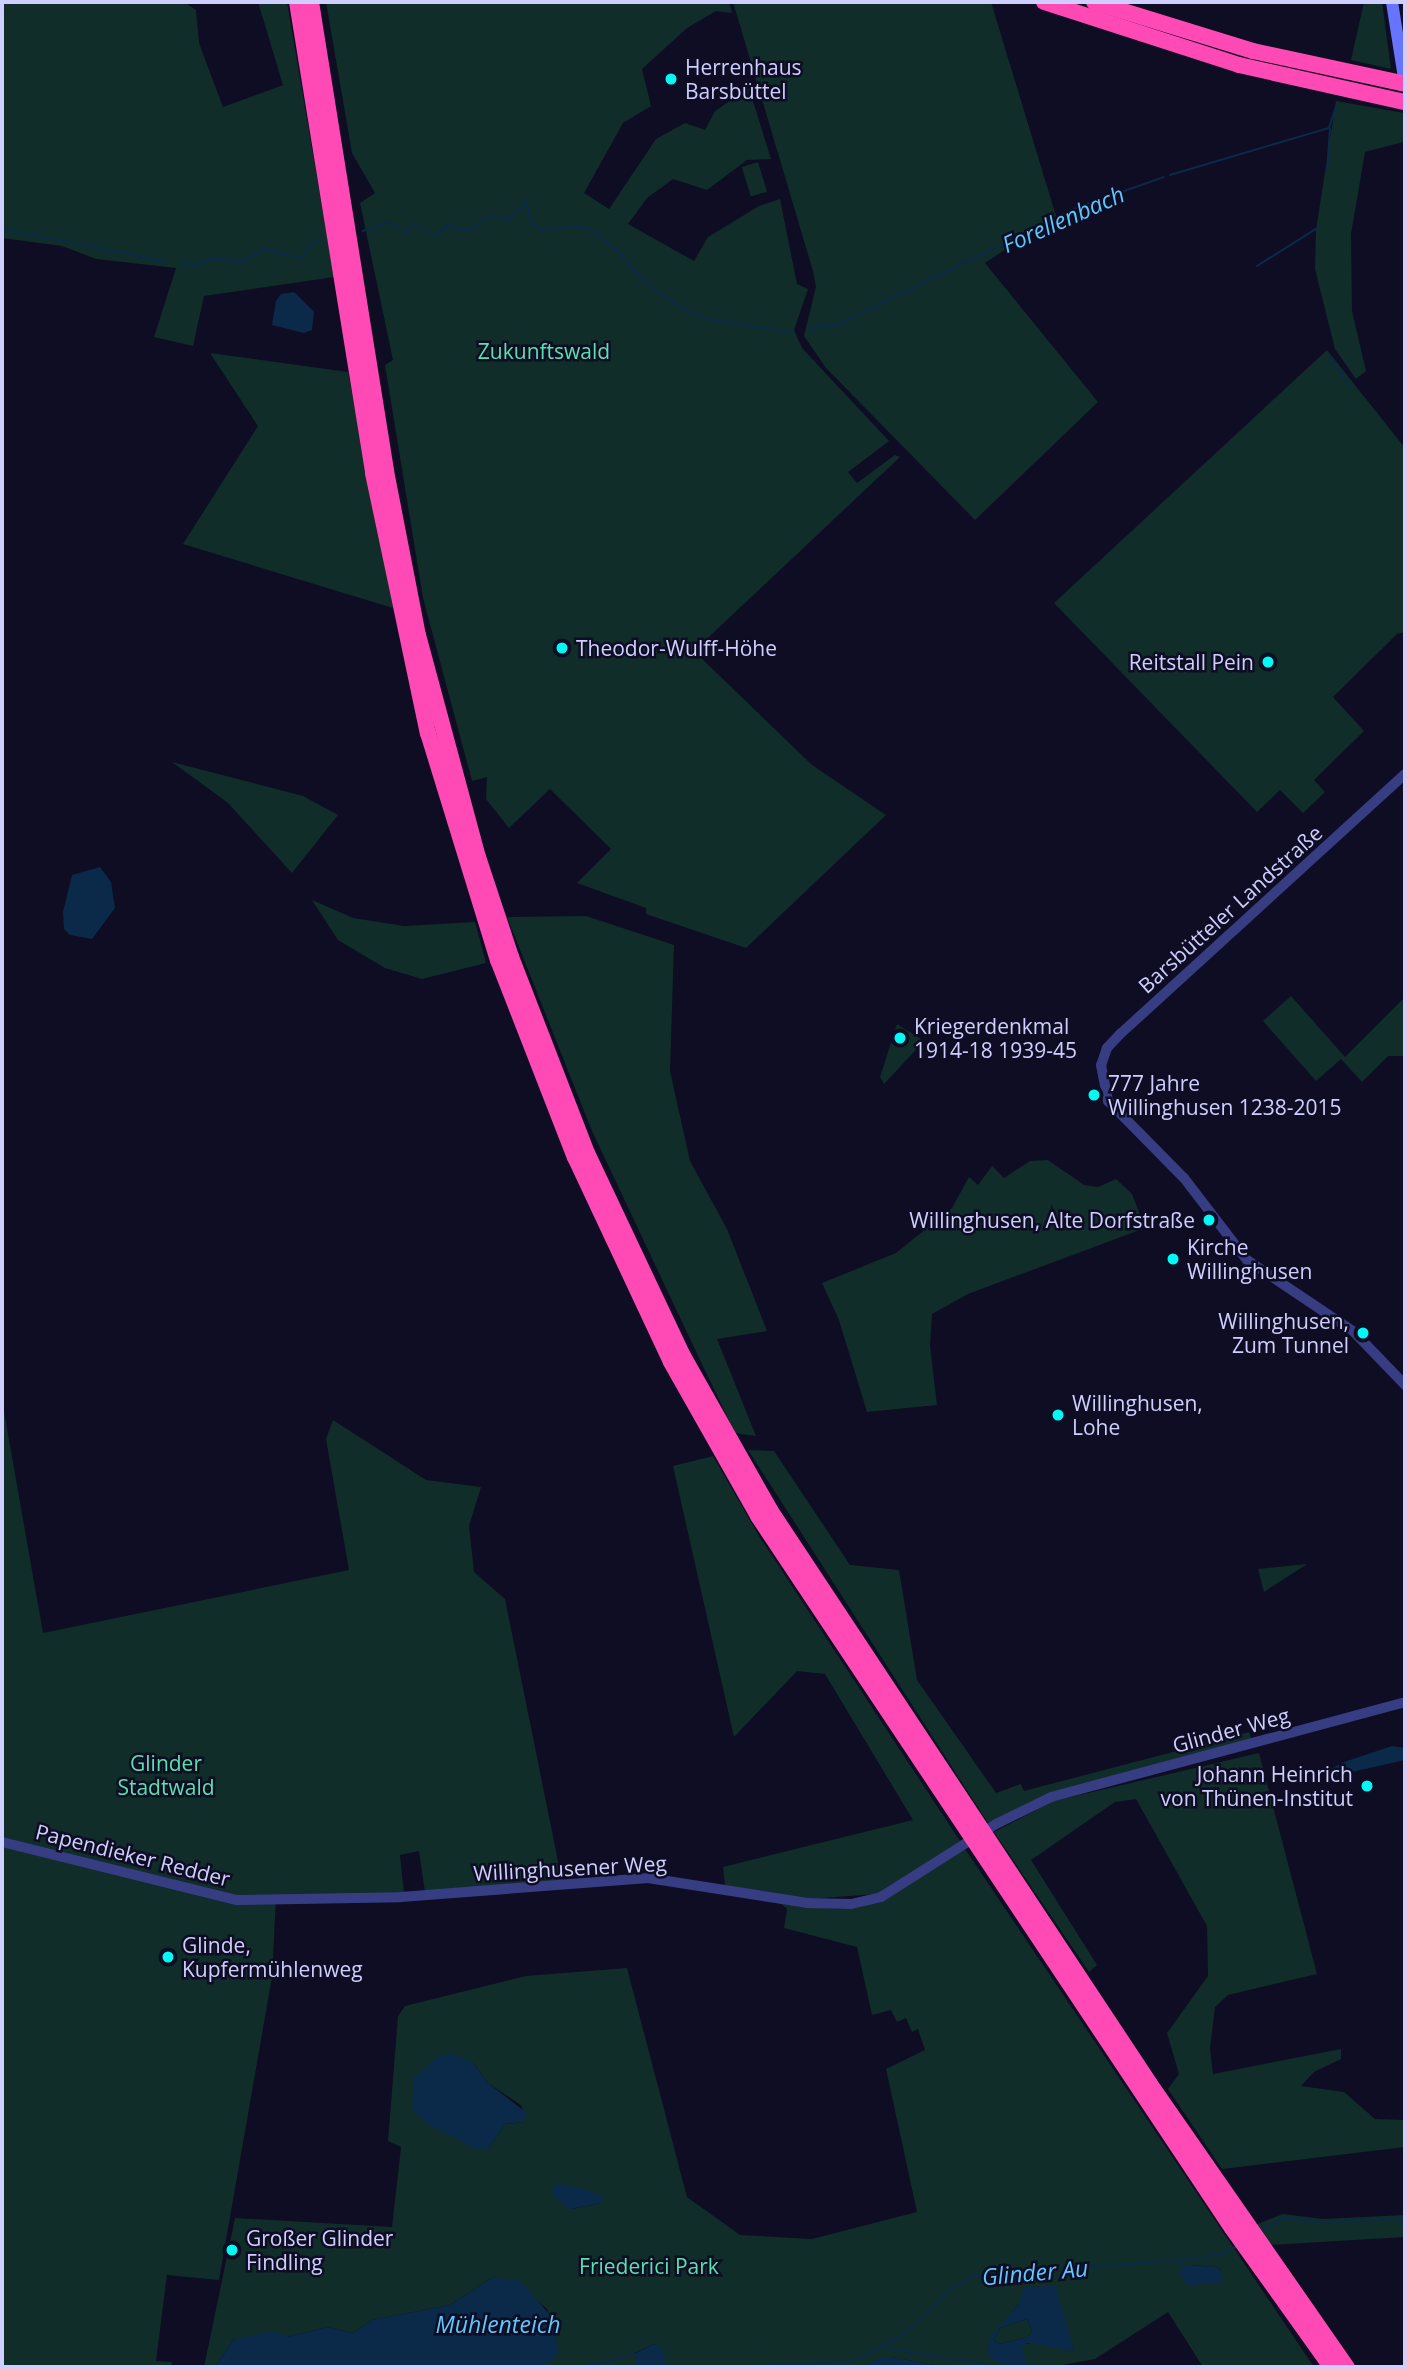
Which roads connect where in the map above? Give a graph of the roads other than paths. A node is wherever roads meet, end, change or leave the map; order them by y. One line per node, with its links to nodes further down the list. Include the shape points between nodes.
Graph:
1 (297, 2): 14 (highway, via 373,473 425,719 498,960 575,1157 671,1362 758,1516 1224,2217)
2 (311, 2): 15 (highway, via 386,471 418,635 478,857 511,957 587,1153 683,1356 770,1510 1150,2084)
3 (1044, 2): 7 (highway, via 1239,65)
4 (1094, 2): 6 (highway, via 1253,51)
5 (1392, 2): 6 (main road)
6 (1405, 84)
7 (1405, 102)
8 (1405, 774): 9 (street, Barsbütteler Landstraße, via 1107,1048 1101,1083 1121,1118 1184,1178 1247,1260 1354,1332)
9 (1405, 1385)
10 (1405, 1702): 12 (street, Glinder Weg, via 1059,1795 996,1824)
11 (2, 1842): 13 (street, Papendieker Redder)
12 (954, 1850): 13 (street, Willinghusener Weg, via 881,1897 851,1904 807,1903 648,1878 414,1896)
13 (256, 1901)
14 (1331, 2367)
15 (1347, 2367)

